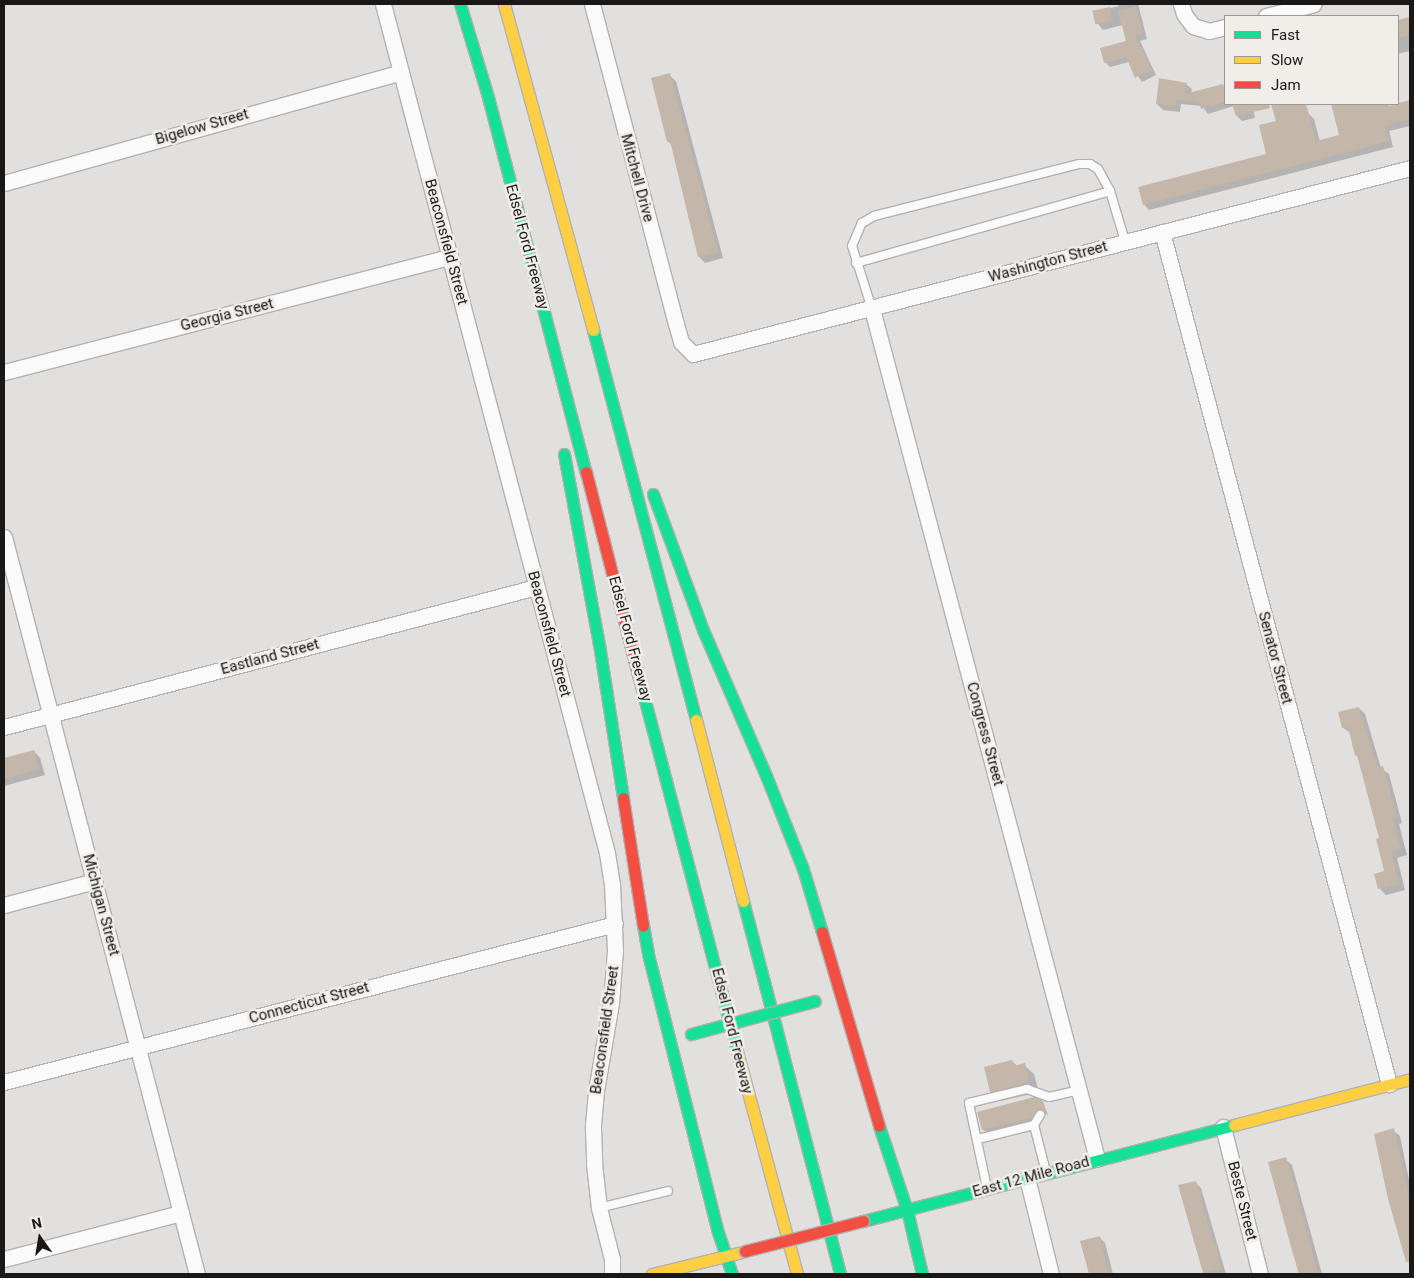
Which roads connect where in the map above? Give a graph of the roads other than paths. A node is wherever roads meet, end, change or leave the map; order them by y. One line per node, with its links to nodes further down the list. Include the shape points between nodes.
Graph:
1 (383, 4): 9 (street, Beaconsfield Street)
2 (460, 4): 10 (main road, Edsel Ford Freeway)
3 (504, 4): 22 (main road)
4 (592, 4): 20 (street, Mitchell Drive, via 676,324)
5 (1181, 4): 8 (street, via 1193,26 1209,31)
6 (1314, 4): 7 (street)
7 (1270, 15)
8 (1224, 27)
9 (401, 72): 12 (street, Bigelow Street); 17 (street, Beaconsfield Street)
10 (488, 96): 14 (main road); 60 (main road, Edsel Ford Freeway)
11 (1410, 168): 15 (street, Washington Street)
12 (4, 183)
13 (1110, 191): 16 (lane); 18 (lane); 18 (lane, via 1098,169 1090,164 1080,164 874,216 862,223 856,234 852,246)
14 (507, 215)
15 (1162, 232): 16 (street, Washington Street); 38 (street, Senator Street)
16 (1125, 242): 19 (street, Washington Street)
17 (450, 258): 21 (street, Georgia Street); 27 (street, Beaconsfield Street)
18 (856, 262): 19 (lane)
19 (872, 309): 20 (street, Washington Street, via 704,352 693,354); 39 (street, Congress Street)
20 (687, 350)
21 (4, 372)
22 (606, 375): 23 (main road); 61 (main road)
23 (634, 434)
24 (562, 439): 35 (main road, via 643,927)
25 (650, 486): 33 (main road, via 703,630 790,834)
26 (5, 545): 28 (street, Michigan Street)
27 (536, 587): 28 (street, Eastland Street); 32 (street, Beaconsfield Street, via 607,852)
28 (50, 714): 29 (street, Eastland Street); 30 (street, Michigan Street)
29 (4, 727)
30 (95, 881): 31 (street); 34 (street, Michigan Street)
31 (4, 905)
32 (615, 924): 34 (street, Connecticut Street); 51 (street, Beaconsfield Street, via 611,1003 593,1128)
33 (846, 1010): 35 (main road, bridge, via 823,1001 691,1034 679,1042); 52 (main road)
34 (138, 1047): 37 (street, Connecticut Street); 53 (street, Michigan Street)
35 (672, 1055): 54 (main road)
36 (1410, 1079): 38 (main road, East 12 Mile Road)
37 (4, 1082)
38 (1388, 1084): 44 (main road, East 12 Mile Road)
39 (1079, 1090): 40 (lane); 46 (street, Congress Street)
40 (1049, 1097): 41 (lane); 45 (lane, via 1027,1089 969,1103)
41 (1045, 1106)
42 (1040, 1115): 43 (lane)
43 (1034, 1125): 45 (lane); 47 (lane)
44 (1223, 1127): 46 (main road, East 12 Mile Road); 64 (street, Beste Street)
45 (978, 1139): 49 (lane)
46 (1097, 1159): 47 (main road, East 12 Mile Road)
47 (1046, 1172): 48 (main road, East 12 Mile Road)
48 (1027, 1178): 49 (main road, East 12 Mile Road); 63 (street)
49 (987, 1188): 52 (main road, East 12 Mile Road)
50 (668, 1191): 51 (lane)
51 (599, 1208): 57 (street, Beaconsfield Street, via 612,1259)
52 (906, 1210): 54 (main road, East 12 Mile Road, bridge); 62 (main road)
53 (181, 1213): 55 (street); 56 (street, Michigan Street)
54 (726, 1256): 58 (main road, East 12 Mile Road); 59 (main road)
55 (4, 1259)
56 (197, 1274)
57 (612, 1274)
58 (652, 1274)
59 (732, 1274)
60 (797, 1274)
61 (840, 1274)
62 (922, 1274)
63 (1051, 1274)
64 (1260, 1274)

